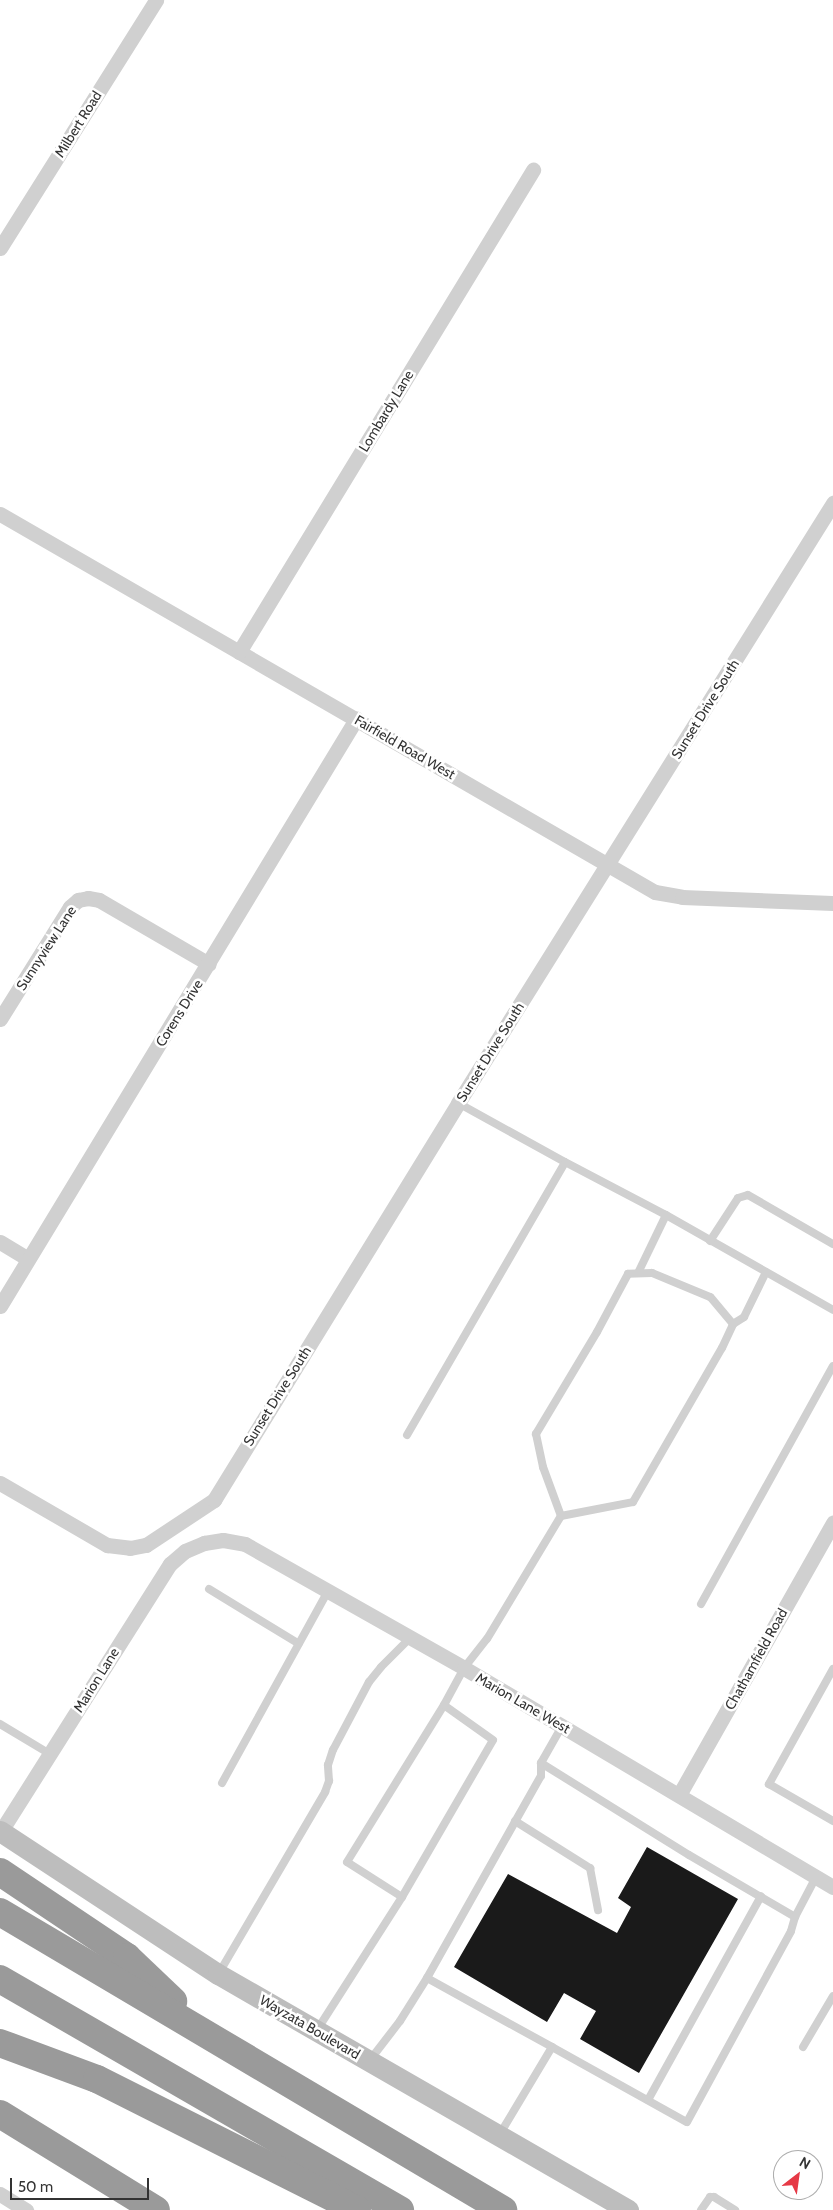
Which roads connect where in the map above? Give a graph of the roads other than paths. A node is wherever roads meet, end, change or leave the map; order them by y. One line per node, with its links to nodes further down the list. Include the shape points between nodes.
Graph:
1 (156, 0): 3 (street, Milbert Road)
2 (533, 170): 6 (street, Lombardy Lane)
3 (0, 248)
4 (833, 503): 8 (street, Sunset Drive South)
5 (0, 514): 6 (street, Fairfield Road West)
6 (239, 652): 7 (street, Fairfield Road West)
7 (356, 719): 8 (street, Fairfield Road West); 10 (street, Corens Drive)
8 (608, 864): 9 (street, Fairfield Road West, via 655,892 682,898); 12 (street, Sunset Drive South)
9 (833, 903)
10 (209, 964): 11 (street, Sunnyview Lane, via 99,900 78,900 70,907); 18 (street, Corens Drive)
11 (0, 1019)
12 (458, 1103): 13 (lane); 26 (street, Sunset Drive South, via 214,1500 146,1545 130,1548 107,1545)
13 (565, 1162): 14 (lane); 25 (lane)
14 (666, 1216): 15 (lane); 20 (lane)
15 (710, 1241): 17 (lane, via 738,1198 748,1195); 19 (lane)
16 (0, 1242): 18 (street)
17 (833, 1244)
18 (28, 1258): 21 (street, Corens Drive)
19 (766, 1272): 22 (lane); 23 (lane, via 744,1317)
20 (638, 1273): 23 (lane, via 652,1273 710,1298); 27 (lane, via 628,1274 536,1434)
21 (0, 1306)
22 (833, 1310)
23 (733, 1324): 27 (lane, via 633,1502)
24 (833, 1366): 32 (lane)
25 (407, 1435)
26 (0, 1483)
27 (561, 1516): 35 (lane, via 487,1639)
28 (833, 1523): 43 (street, Chathamfield Road)
29 (204, 1543): 31 (street, Marion Lane West, via 222,1540 245,1544); 40 (street, Marion Lane, via 185,1551 170,1564)
30 (209, 1588): 34 (lane)
31 (328, 1592): 33 (street, Marion Lane West); 34 (lane)
32 (701, 1604)
33 (410, 1638): 35 (street, Marion Lane West); 55 (lane, via 369,1682 333,1750 328,1765 330,1781 325,1792)
34 (299, 1644): 42 (lane)
35 (464, 1668): 37 (lane); 39 (street, Marion Lane West)
36 (833, 1669): 45 (lane, via 769,1784)
37 (444, 1704): 51 (lane, via 493,1740); 51 (lane, via 347,1862)
38 (0, 1724): 40 (lane)
39 (562, 1726): 41 (lane); 43 (street, Marion Lane West)
40 (50, 1754): 46 (street, Marion Lane)
41 (542, 1763): 44 (lane, via 541,1776); 50 (lane)
42 (222, 1783)
43 (679, 1795): 48 (street, Marion Lane West)
44 (515, 1821): 52 (lane, via 590,1868); 57 (lane)
45 (833, 1821)
46 (0, 1831): 55 (street, Wayzata Boulevard)
47 (0, 1872): 60 (highway, via 127,1957)
48 (816, 1878): 49 (street, Marion Lane West); 54 (lane)
49 (833, 1887)
50 (760, 1896): 54 (lane); 65 (lane)
51 (402, 1897): 59 (lane)
52 (598, 1910)
53 (0, 1912): 60 (highway)
54 (795, 1917): 65 (lane, via 791,1931 687,2122)
55 (218, 1974): 59 (street, Wayzata Boulevard)
56 (0, 1978): 72 (highway)
57 (427, 1978): 62 (lane); 64 (lane)
58 (833, 1996): 63 (lane)
59 (316, 2031): 64 (street, Wayzata Boulevard)
60 (206, 2033): 73 (highway)
61 (0, 2043): 71 (highway, via 97,2079)
62 (552, 2047): 65 (lane); 67 (lane)
63 (803, 2047)
64 (369, 2061): 67 (street, Wayzata Boulevard)
65 (648, 2100)
66 (0, 2114): 70 (highway)
67 (499, 2136): 74 (street, Wayzata Boulevard)
68 (0, 2194): 69 (street)
69 (26, 2210)
70 (156, 2210)
71 (358, 2210)
72 (400, 2210)
73 (503, 2210)
74 (628, 2210)
75 (701, 2210): 76 (lane, via 710,2197 714,2197)
76 (735, 2210)

